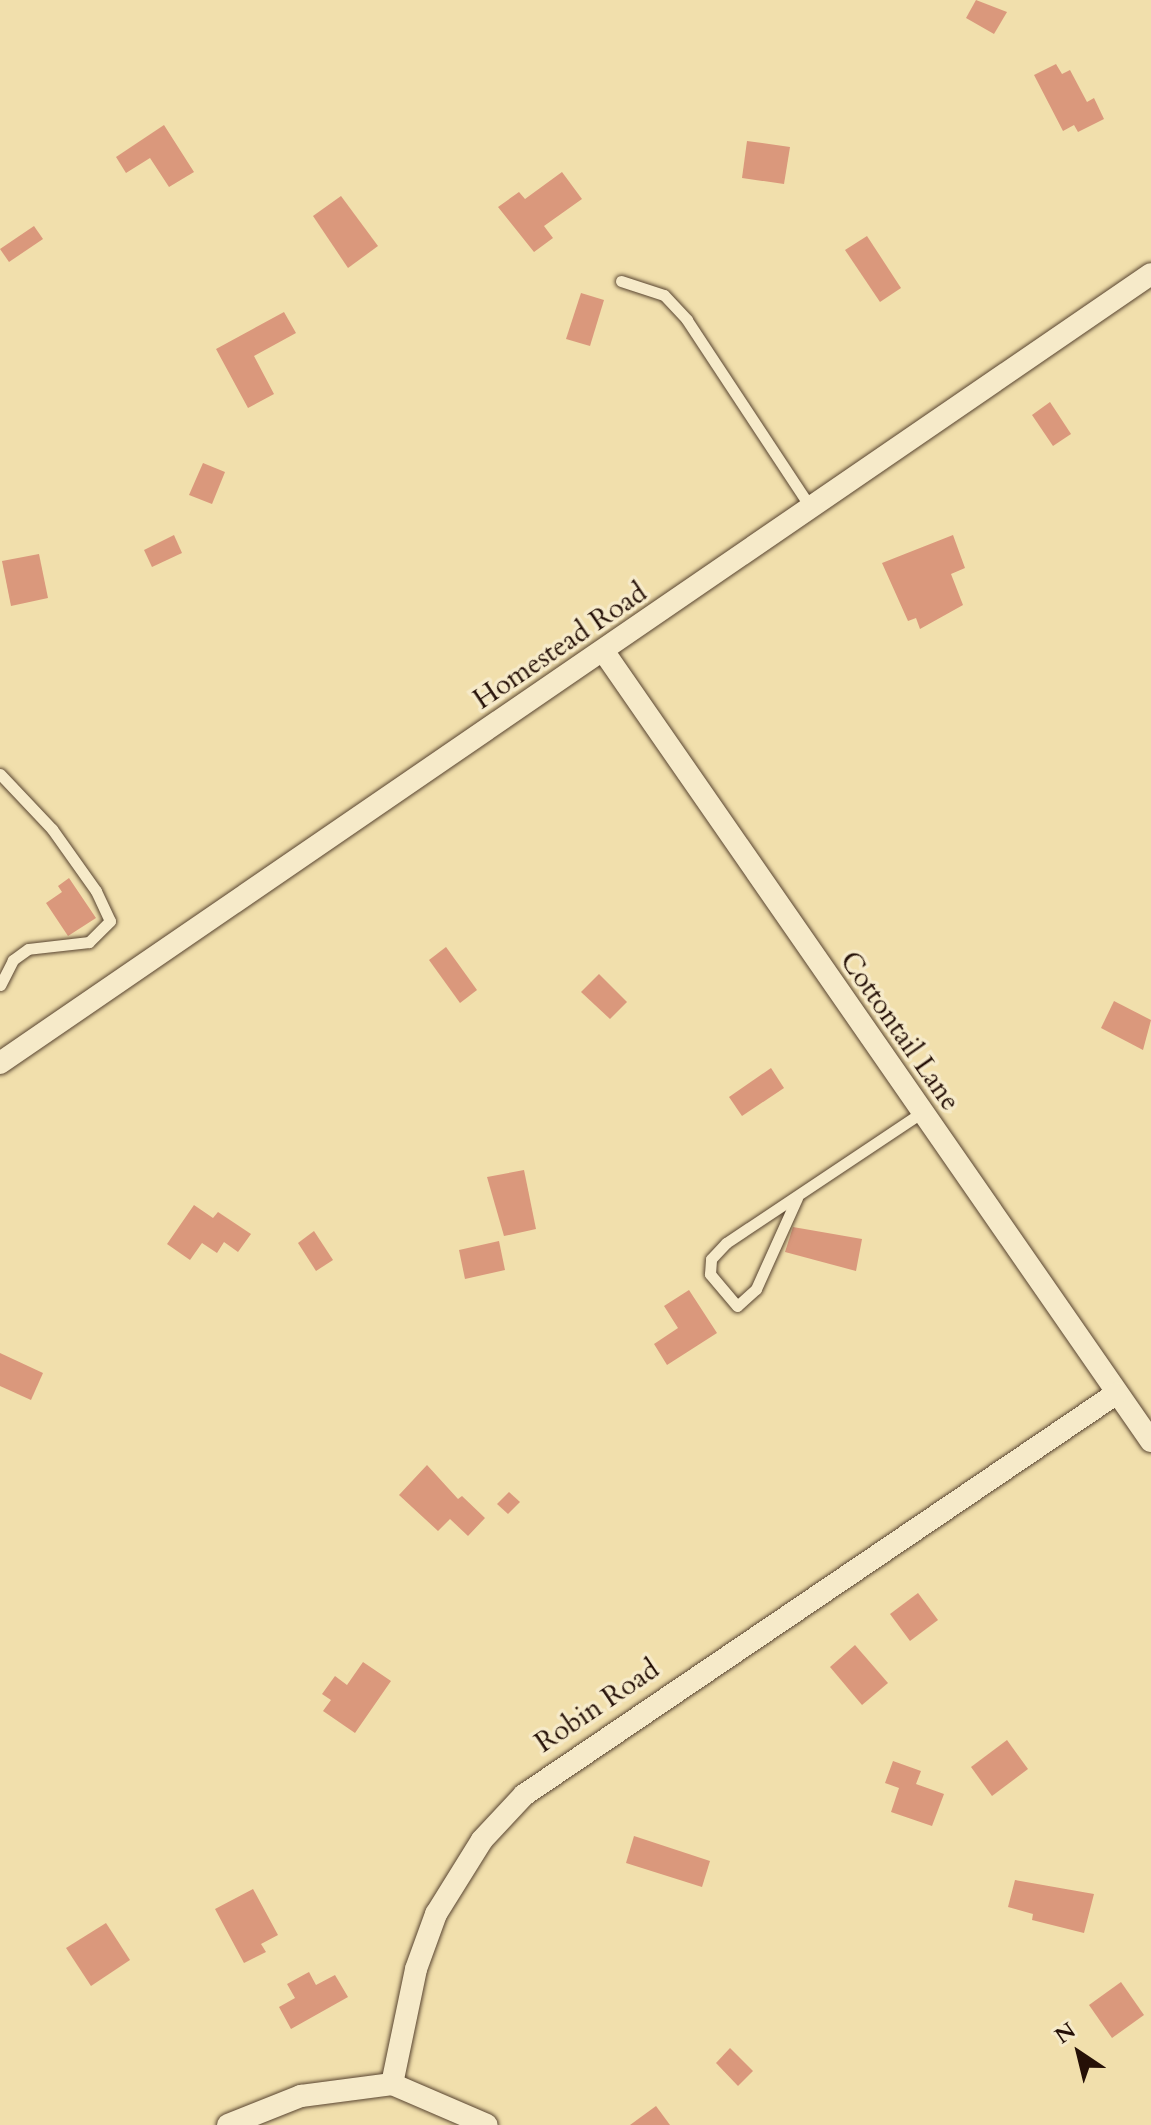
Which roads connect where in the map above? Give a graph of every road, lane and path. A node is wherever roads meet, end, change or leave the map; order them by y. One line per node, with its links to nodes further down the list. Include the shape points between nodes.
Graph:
1 (1151, 274): 3 (street, Homestead Road)
2 (621, 281): 3 (lane, via 664,295 687,320)
3 (811, 509): 4 (street, Homestead Road)
4 (604, 652): 7 (street, Homestead Road); 8 (street, Cottontail Lane)
5 (0, 774): 6 (lane, via 52,829 96,891 110,921 89,942 28,949 13,960)
6 (0, 985)
7 (0, 1063)
8 (921, 1113): 9 (lane); 10 (street, Cottontail Lane)
9 (797, 1198): 9 (lane, via 726,1243 711,1259 717,1288 737,1306 756,1289)
10 (1117, 1393): 11 (street, Cottontail Lane); 12 (street, Robin Road, via 524,1795 482,1840 436,1914 416,1969)
11 (1151, 1441)
12 (392, 2084): 13 (street, via 301,2096); 14 (street)
13 (228, 2125)
14 (487, 2125)

